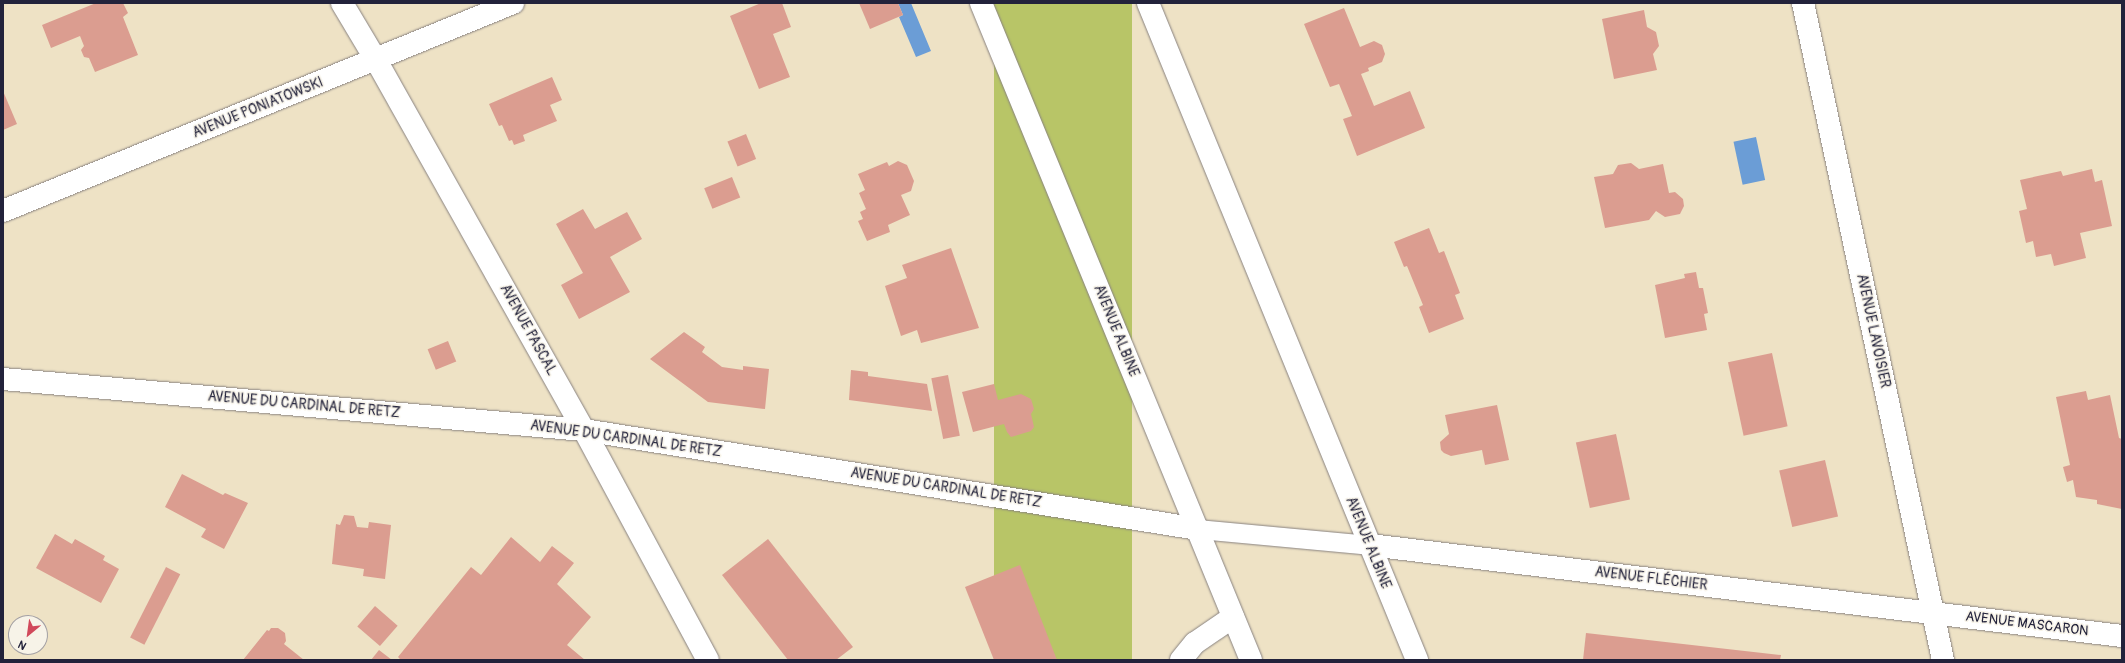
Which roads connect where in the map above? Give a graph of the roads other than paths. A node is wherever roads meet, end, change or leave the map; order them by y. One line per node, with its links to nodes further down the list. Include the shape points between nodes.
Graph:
1 (342, 3): 6 (street, AVENUE PASCAL)
2 (513, 3): 6 (street, AVENUE PONIATOWSKI)
3 (981, 3): 10 (street, AVENUE ALBINE)
4 (1148, 3): 11 (street, AVENUE ALBINE)
5 (1803, 3): 12 (street, AVENUE LAVOISIER)
6 (376, 60): 7 (street, AVENUE PONIATOWSKI); 9 (street, AVENUE PASCAL)
7 (3, 211)
8 (3, 378): 9 (street, AVENUE DU CARDINAL DE RETZ)
9 (584, 430): 10 (street, AVENUE DU CARDINAL DE RETZ); 15 (street, AVENUE PASCAL)
10 (1198, 529): 11 (lane); 13 (street, AVENUE ALBINE)
11 (1370, 545): 12 (street, AVENUE FLÉCHIER); 18 (street, AVENUE ALBINE)
12 (1933, 612): 14 (street, AVENUE MASCARON); 19 (street, AVENUE LAVOISIER)
13 (1233, 617): 16 (street, via 1195,643); 17 (street, AVENUE ALBINE)
14 (2122, 636)
15 (708, 660)
16 (1181, 660)
17 (1251, 660)
18 (1417, 660)
19 (1943, 660)

